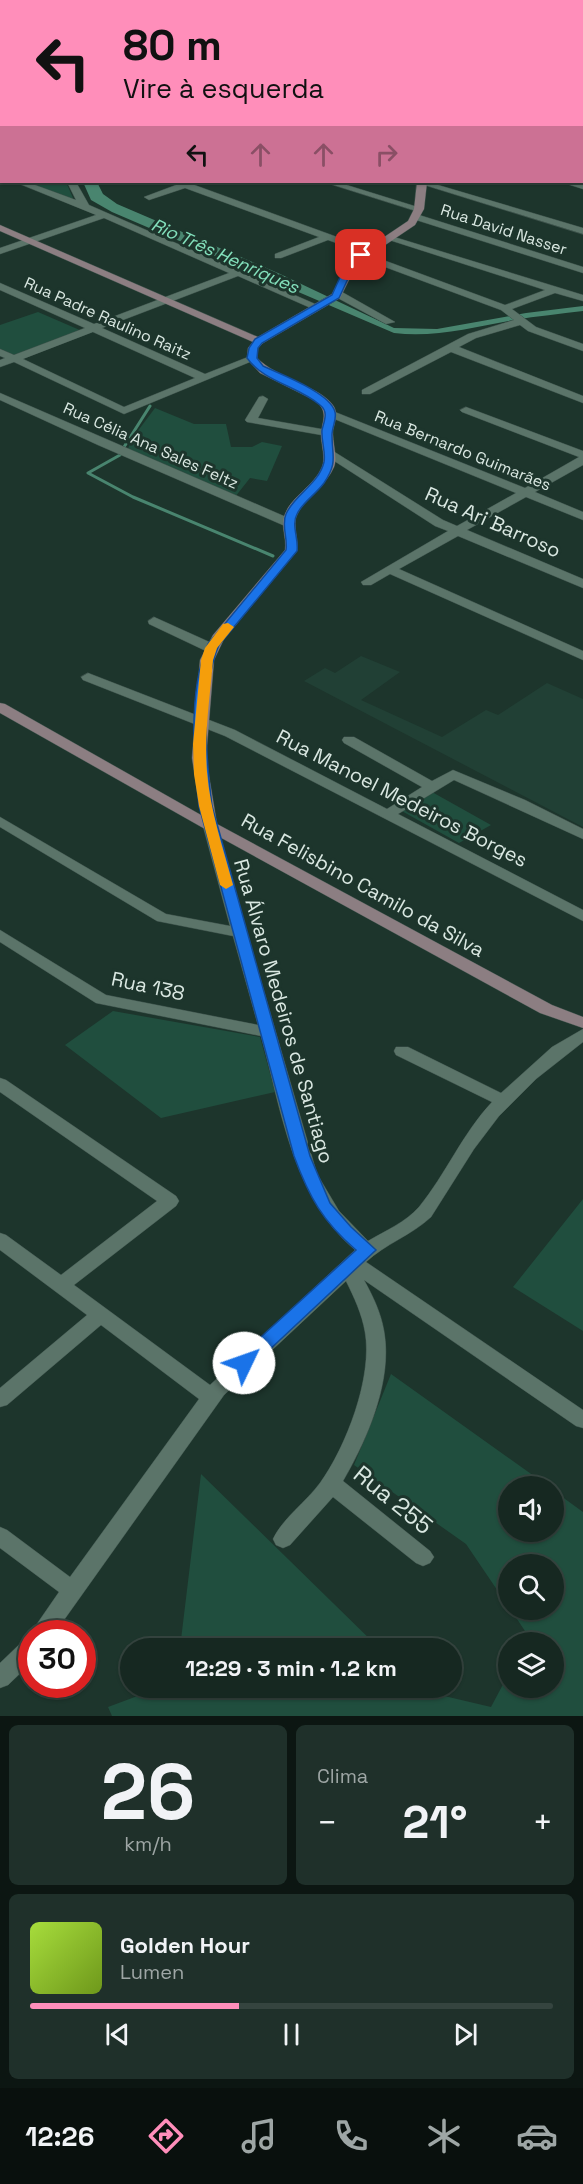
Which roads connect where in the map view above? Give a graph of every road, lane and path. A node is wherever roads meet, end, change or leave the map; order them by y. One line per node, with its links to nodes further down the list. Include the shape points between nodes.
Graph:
1 (23, 183): 9 (street)
2 (72, 183): 9 (street)
3 (202, 183): 7 (street)
4 (332, 183): 10 (street, Rua David Nasser)
5 (421, 183): 10 (street)
6 (424, 183): 13 (street)
7 (185, 185): 8 (street); 14 (street)
8 (149, 197)
9 (86, 207): 11 (street)
10 (417, 213): 15 (street, via 409,225); 20 (street, Rua David Nasser)
11 (104, 215): 16 (street); 21 (street)
12 (0, 228): 16 (street)
13 (583, 231)
14 (327, 237): 18 (street); 19 (street)
15 (388, 238): 18 (street); 23 (street)
16 (28, 241): 17 (street); 26 (street)
17 (0, 251)
18 (364, 253): 24 (street, via 350,264); 28 (street)
19 (278, 256)
20 (583, 270)
21 (237, 273): 26 (street); 27 (street)
22 (0, 286): 31 (street, Rua Padre Raulino Raitz)
23 (553, 290): 25 (street); 28 (street)
24 (336, 296): 27 (street); 30 (street)
25 (583, 298)
26 (166, 300): 31 (street); 32 (street)
27 (318, 306): 32 (street)
28 (508, 309): 29 (street)
29 (521, 320): 33 (street); 34 (street, via 536,331)
30 (390, 322)
31 (94, 328): 37 (street); 39 (street, Rua Padre Raulino Raitz)
32 (259, 341): 36 (street)
33 (451, 348): 40 (street); 43 (street)
34 (583, 348)
35 (0, 352): 37 (street)
36 (252, 358): 39 (street); 45 (street, via 264,371 320,399)
37 (15, 359): 38 (street); 39 (street, via 124,411)
38 (0, 364)
39 (204, 378)
40 (366, 392)
41 (0, 396): 51 (street, Rua Célia Ana Sales Feltz)
42 (263, 399): 46 (street, via 250,420)
43 (583, 400)
44 (466, 410): 48 (street)
45 (331, 414): 46 (street); 49 (street, Rua Bernardo Guimarães)
46 (327, 433): 47 (street)
47 (329, 453): 51 (street, via 329,465 322,478 295,508); 52 (street, Rua Ari Barroso, via 418,512)
48 (583, 457): 49 (street)
49 (525, 492): 50 (street, Rua Bernardo Guimarães); 52 (street)
50 (583, 516)
51 (289, 523): 57 (street, Rua Álvaro Medeiros de Santiago, via 291,551)
52 (457, 531): 53 (street); 55 (street, Rua Ari Barroso)
53 (389, 570): 54 (street); 58 (street)
54 (367, 582)
55 (583, 584)
56 (154, 621): 57 (street)
57 (211, 648): 61 (street, Rua Álvaro Medeiros de Santiago, via 205,668)
58 (583, 656)
59 (88, 677): 61 (street, Rua Manoel Medeiros Borges)
60 (0, 707): 66 (street, Rua Felisbino Camilo da Silva)
61 (201, 720): 64 (street, Rua Manoel Medeiros Borges); 66 (street, Rua Álvaro Medeiros de Santiago, via 200,774)
62 (349, 740): 63 (street)
63 (432, 787): 64 (street); 67 (street, via 453,774)
64 (389, 814): 68 (street, Rua Manoel Medeiros Borges)
65 (0, 821): 69 (street, via 162,918)
66 (210, 826): 69 (street, Rua Álvaro Medeiros de Santiago); 71 (street, Rua Felisbino Camilo da Silva, via 546,1009)
67 (583, 836)
68 (583, 916)
69 (239, 932): 72 (street, Rua Álvaro Medeiros de Santiago)
70 (0, 935): 72 (street, Rua 138, via 102,999)
71 (583, 1023)
72 (267, 1032): 78 (street, Rua Álvaro Medeiros de Santiago, via 316,1194)
73 (583, 1034): 76 (street)
74 (402, 1051): 76 (street)
75 (0, 1084): 79 (street, via 170,1201)
76 (503, 1101): 78 (street, via 474,1135 425,1212)
77 (0, 1240): 79 (street)
78 (356, 1260): 81 (street); 83 (street); 84 (street, via 376,1340 375,1362 362,1419)
79 (61, 1285): 80 (street)
80 (100, 1315): 81 (street); 82 (street)
81 (211, 1397): 88 (street)
82 (0, 1399)
83 (583, 1420)
84 (331, 1484): 86 (street); 87 (street, Rua 255)
85 (0, 1536): 88 (street)
86 (283, 1539)
87 (423, 1557)
88 (72, 1590): 89 (street)
89 (51, 1620)
90 (18, 1661): 91 (street)
91 (0, 1678)

